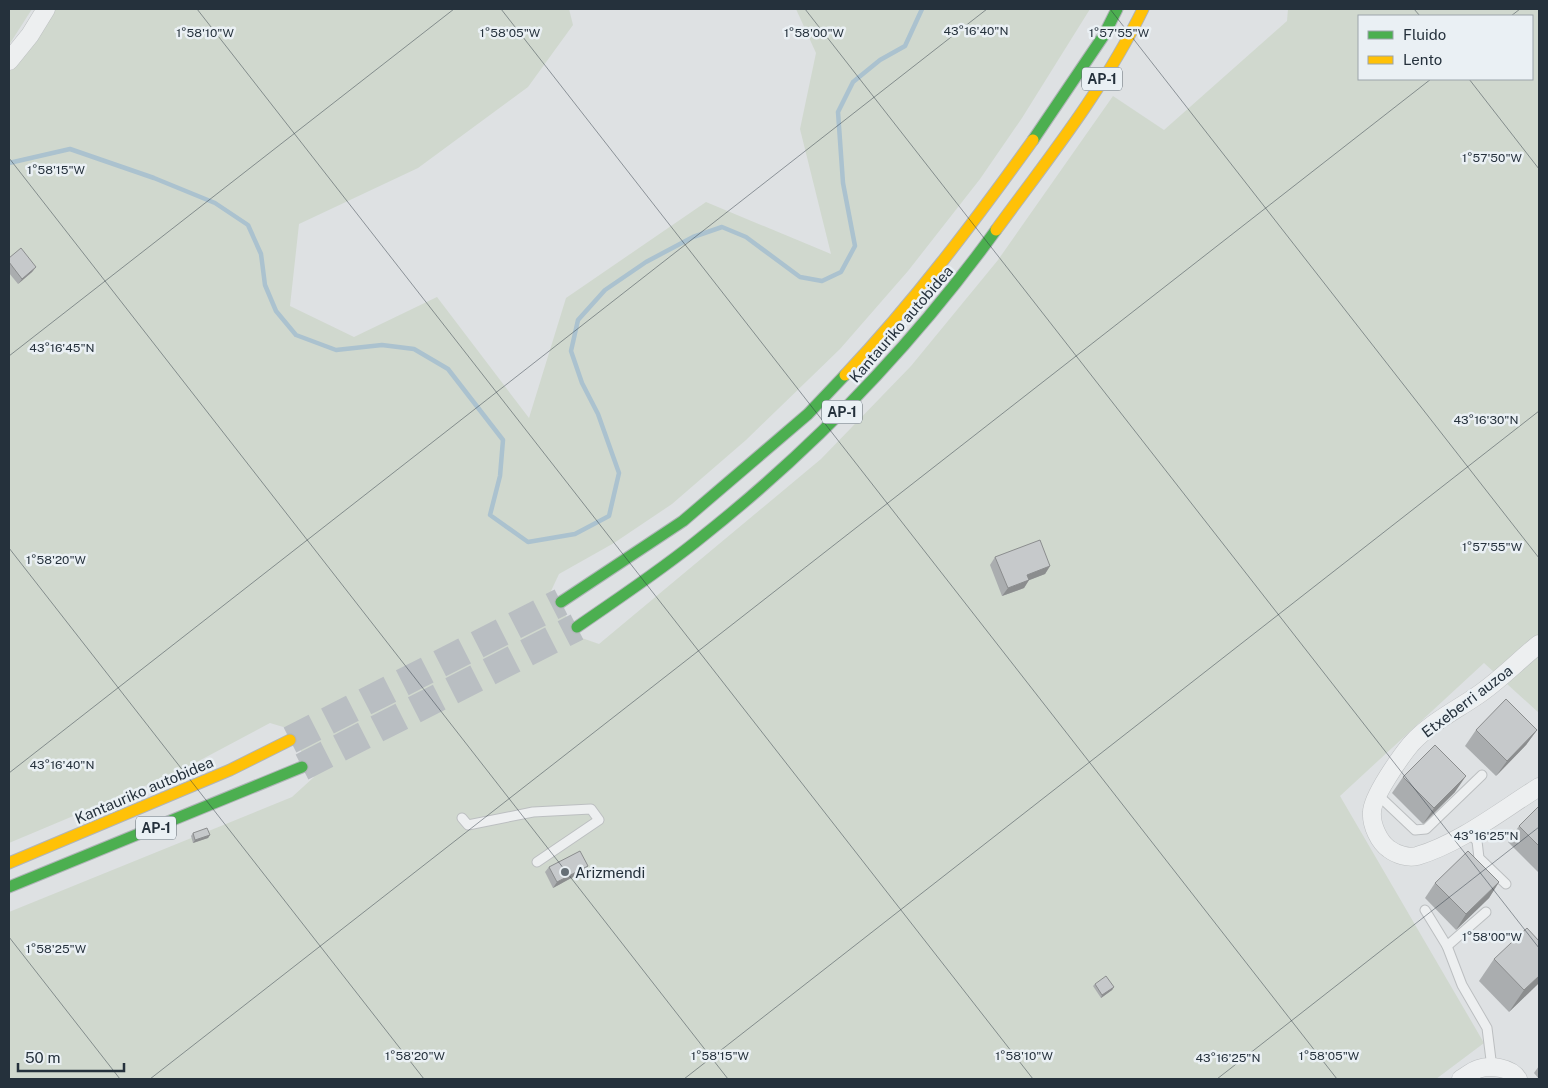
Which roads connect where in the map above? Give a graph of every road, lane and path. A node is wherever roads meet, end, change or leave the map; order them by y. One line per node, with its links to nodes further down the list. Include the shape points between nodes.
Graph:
1 (46, 9): 4 (street)
2 (1117, 9): 5 (highway, Kantauriko autobidea / AP-1, via 1104,35 1038,133 966,232 893,324 808,414 684,521)
3 (1143, 9): 6 (highway, Kantauriko autobidea / AP-1, via 1128,41 975,261 864,391 767,483 693,544)
4 (9, 61)
5 (561, 602)
6 (577, 627)
7 (1539, 644): 12 (street, Etxeberri auzoa, via 1479,694 1435,721 1410,745)
8 (290, 740): 16 (highway, Kantauriko autobidea / AP-1, via 230,770)
9 (302, 767): 18 (highway, AP-1)
10 (1482, 775): 12 (lane, via 1426,828 1414,830)
11 (1539, 787): 14 (street, Etxeberri auzoa)
12 (1378, 795): 14 (street, Etxeberri auzoa, via 1372,812 1376,832 1387,848 1400,855 1415,856 1433,850)
13 (462, 818): 15 (lane, via 468,825 533,812 591,809 599,820)
14 (1468, 832): 17 (lane, via 1477,841 1479,858)
15 (537, 862)
16 (9, 863)
17 (1506, 884)
18 (9, 888)
19 (1425, 910): 21 (lane)
20 (1486, 912): 21 (lane)
21 (1447, 946): 22 (lane, via 1462,985 1486,1028)
22 (1492, 1068): 23 (street, via 1504,1069); 24 (street, via 1478,1069)
23 (1518, 1078)
24 (1461, 1079)

